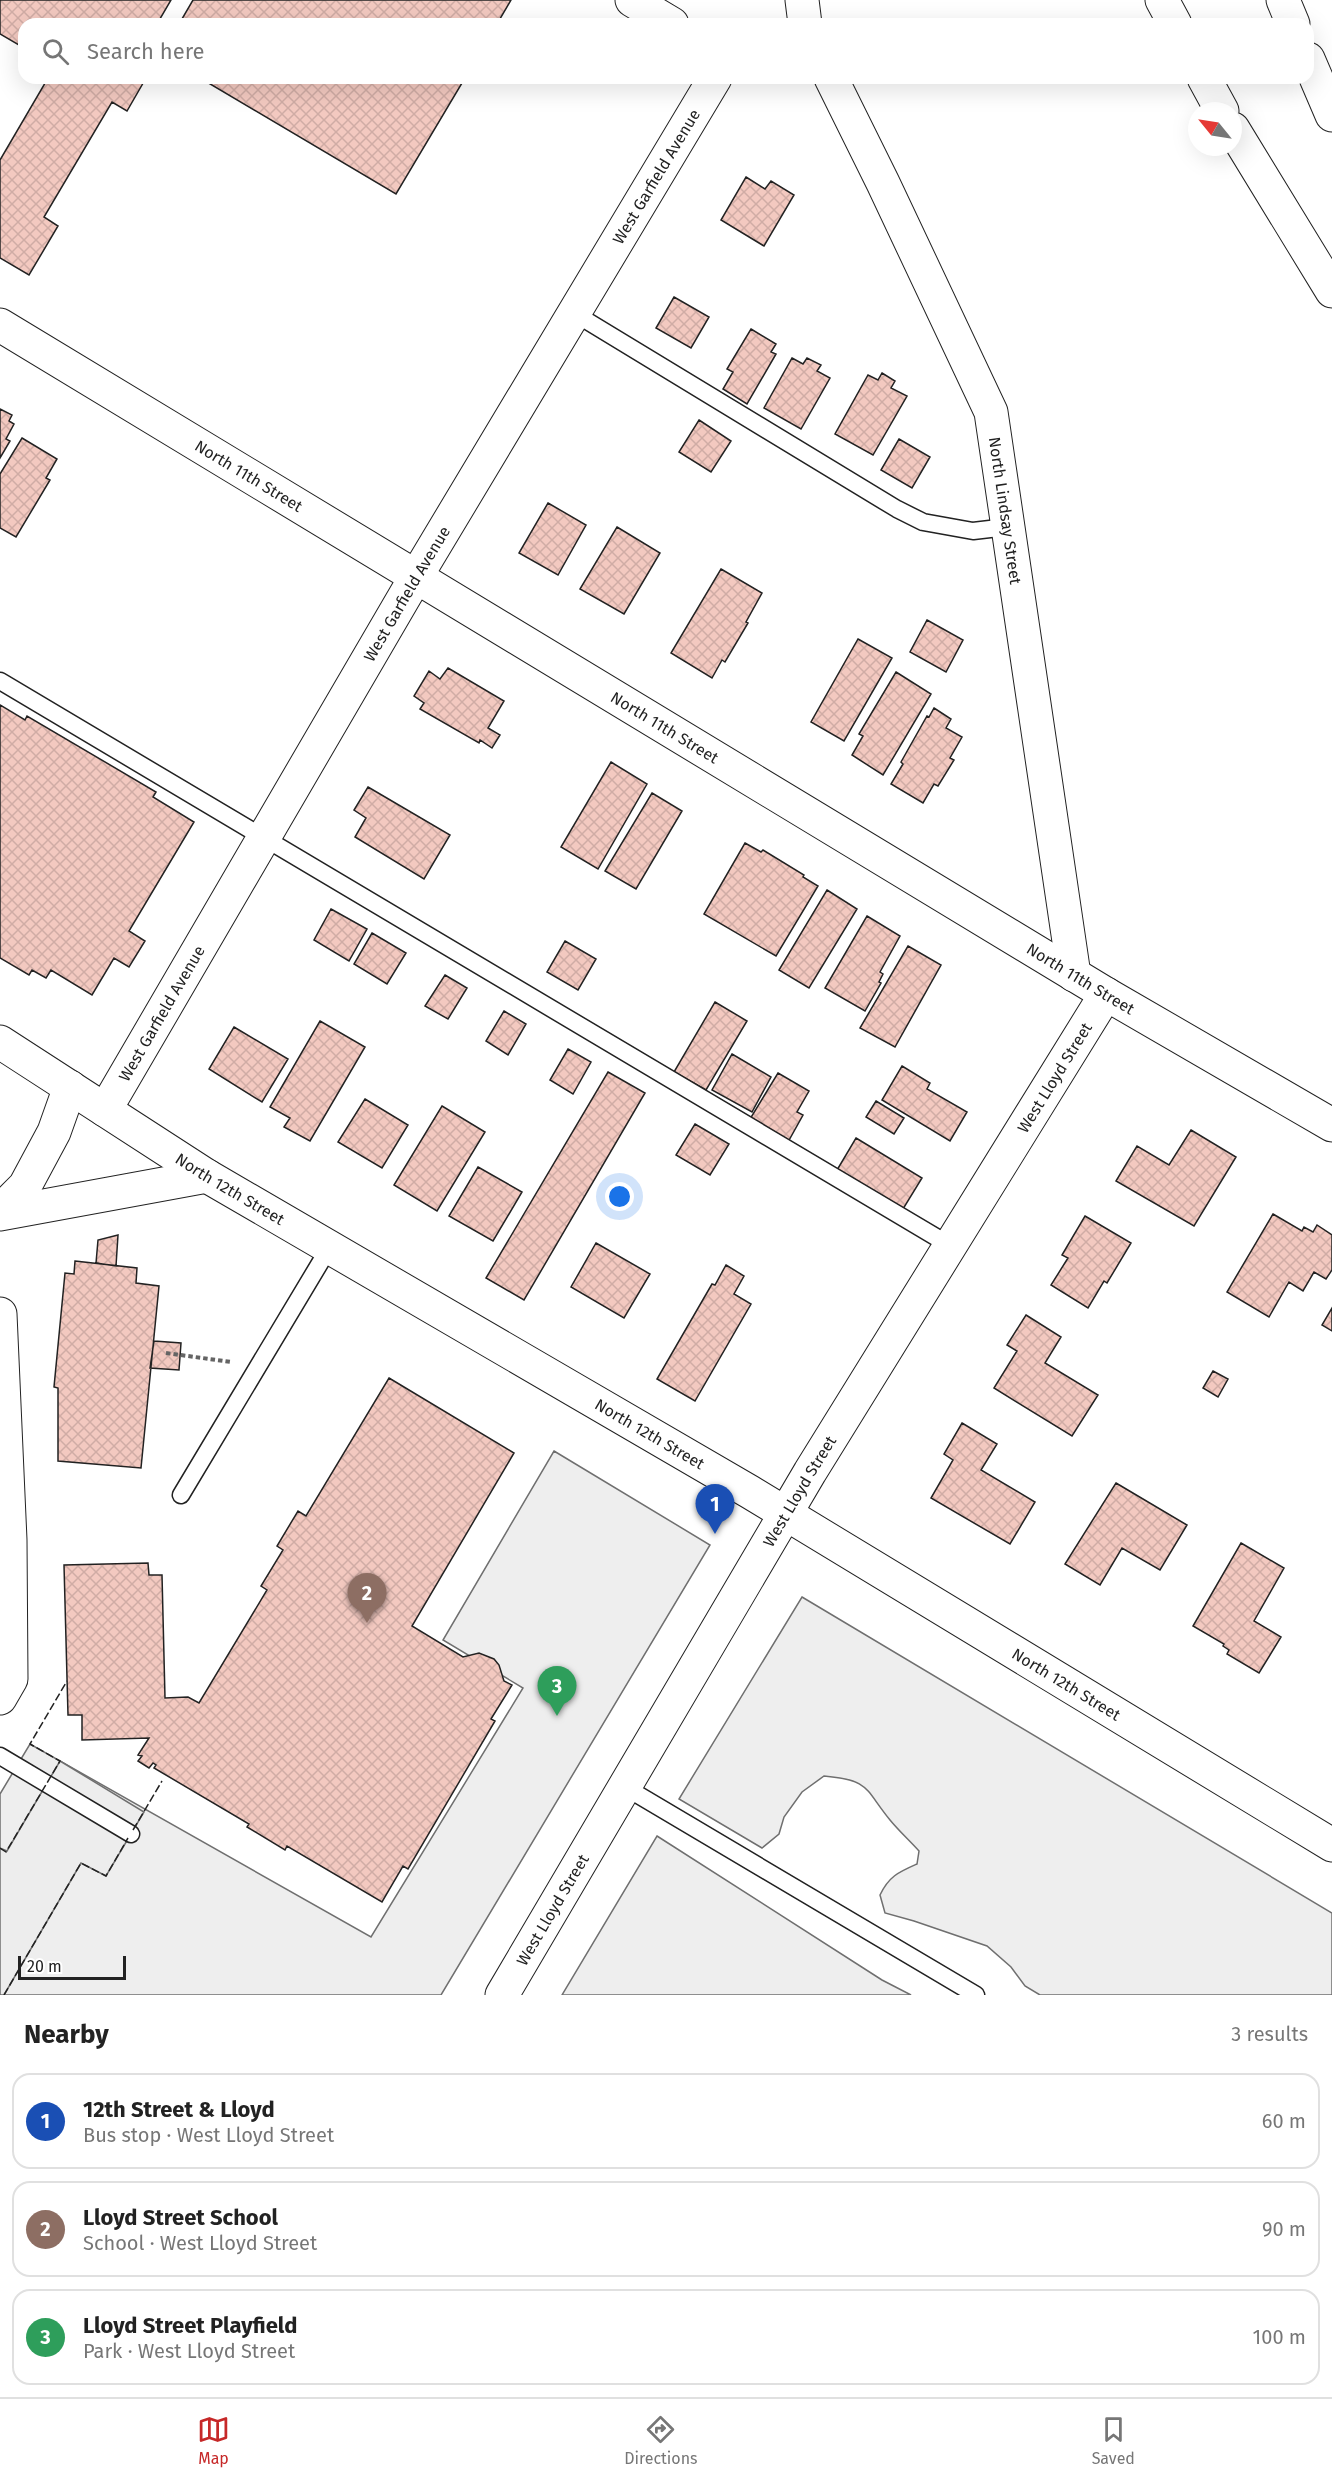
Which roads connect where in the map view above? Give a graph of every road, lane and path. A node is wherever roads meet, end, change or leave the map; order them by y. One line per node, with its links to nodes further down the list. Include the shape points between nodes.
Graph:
1 (632, 0): 5 (main road)
2 (802, 0): 6 (main road)
3 (1162, 0): 7 (main road)
4 (1282, 0): 8 (main road)
5 (662, 18)
6 (804, 18)
7 (1172, 18)
8 (1290, 18)
9 (1314, 73): 14 (main road)
10 (710, 84): 17 (main road, West Garfield Avenue)
11 (834, 84): 19 (main road, North Lindsay Street, via 991,412)
12 (1207, 84): 13 (main road)
13 (1217, 102)
14 (1332, 115)
15 (1242, 144): 16 (main road)
16 (1332, 291)
17 (574, 313): 19 (lane, via 923,522 973,531); 20 (main road, West Garfield Avenue)
18 (0, 325): 20 (main road, North 11th Street)
19 (1006, 527): 23 (main road, North Lindsay Street)
20 (417, 575): 22 (main road, West Garfield Avenue); 23 (main road, North 11th Street)
21 (0, 681): 22 (lane)
22 (264, 838): 27 (main road, West Garfield Avenue); 31 (lane)
23 (1074, 975): 24 (main road, North 11th Street)
24 (1106, 994): 28 (main road, North 11th Street); 31 (main road, West Lloyd Street)
25 (0, 1042): 26 (main road, North 12th Street)
26 (70, 1087): 27 (main road, North 12th Street); 30 (main road, via 54,1132 25,1186)
27 (105, 1110): 29 (main road, North 12th Street)
28 (1332, 1125)
29 (207, 1176): 30 (main road); 32 (main road, North 12th Street)
30 (0, 1212)
31 (951, 1246): 37 (main road, West Lloyd Street)
32 (329, 1248): 35 (lane); 37 (main road, North 12th Street)
33 (0, 1314): 38 (main road)
34 (166, 1353): 35 (path)
35 (258, 1366): 36 (lane)
36 (181, 1494)
37 (786, 1515): 41 (main road, West Lloyd Street); 43 (main road, North 12th Street)
38 (5, 1540): 39 (main road, via 11,1679)
39 (0, 1698)
40 (0, 1756): 42 (lane)
41 (625, 1787): 44 (main road, West Lloyd Street); 45 (lane)
42 (131, 1834)
43 (1332, 1845)
44 (502, 1995)
45 (976, 1995)

